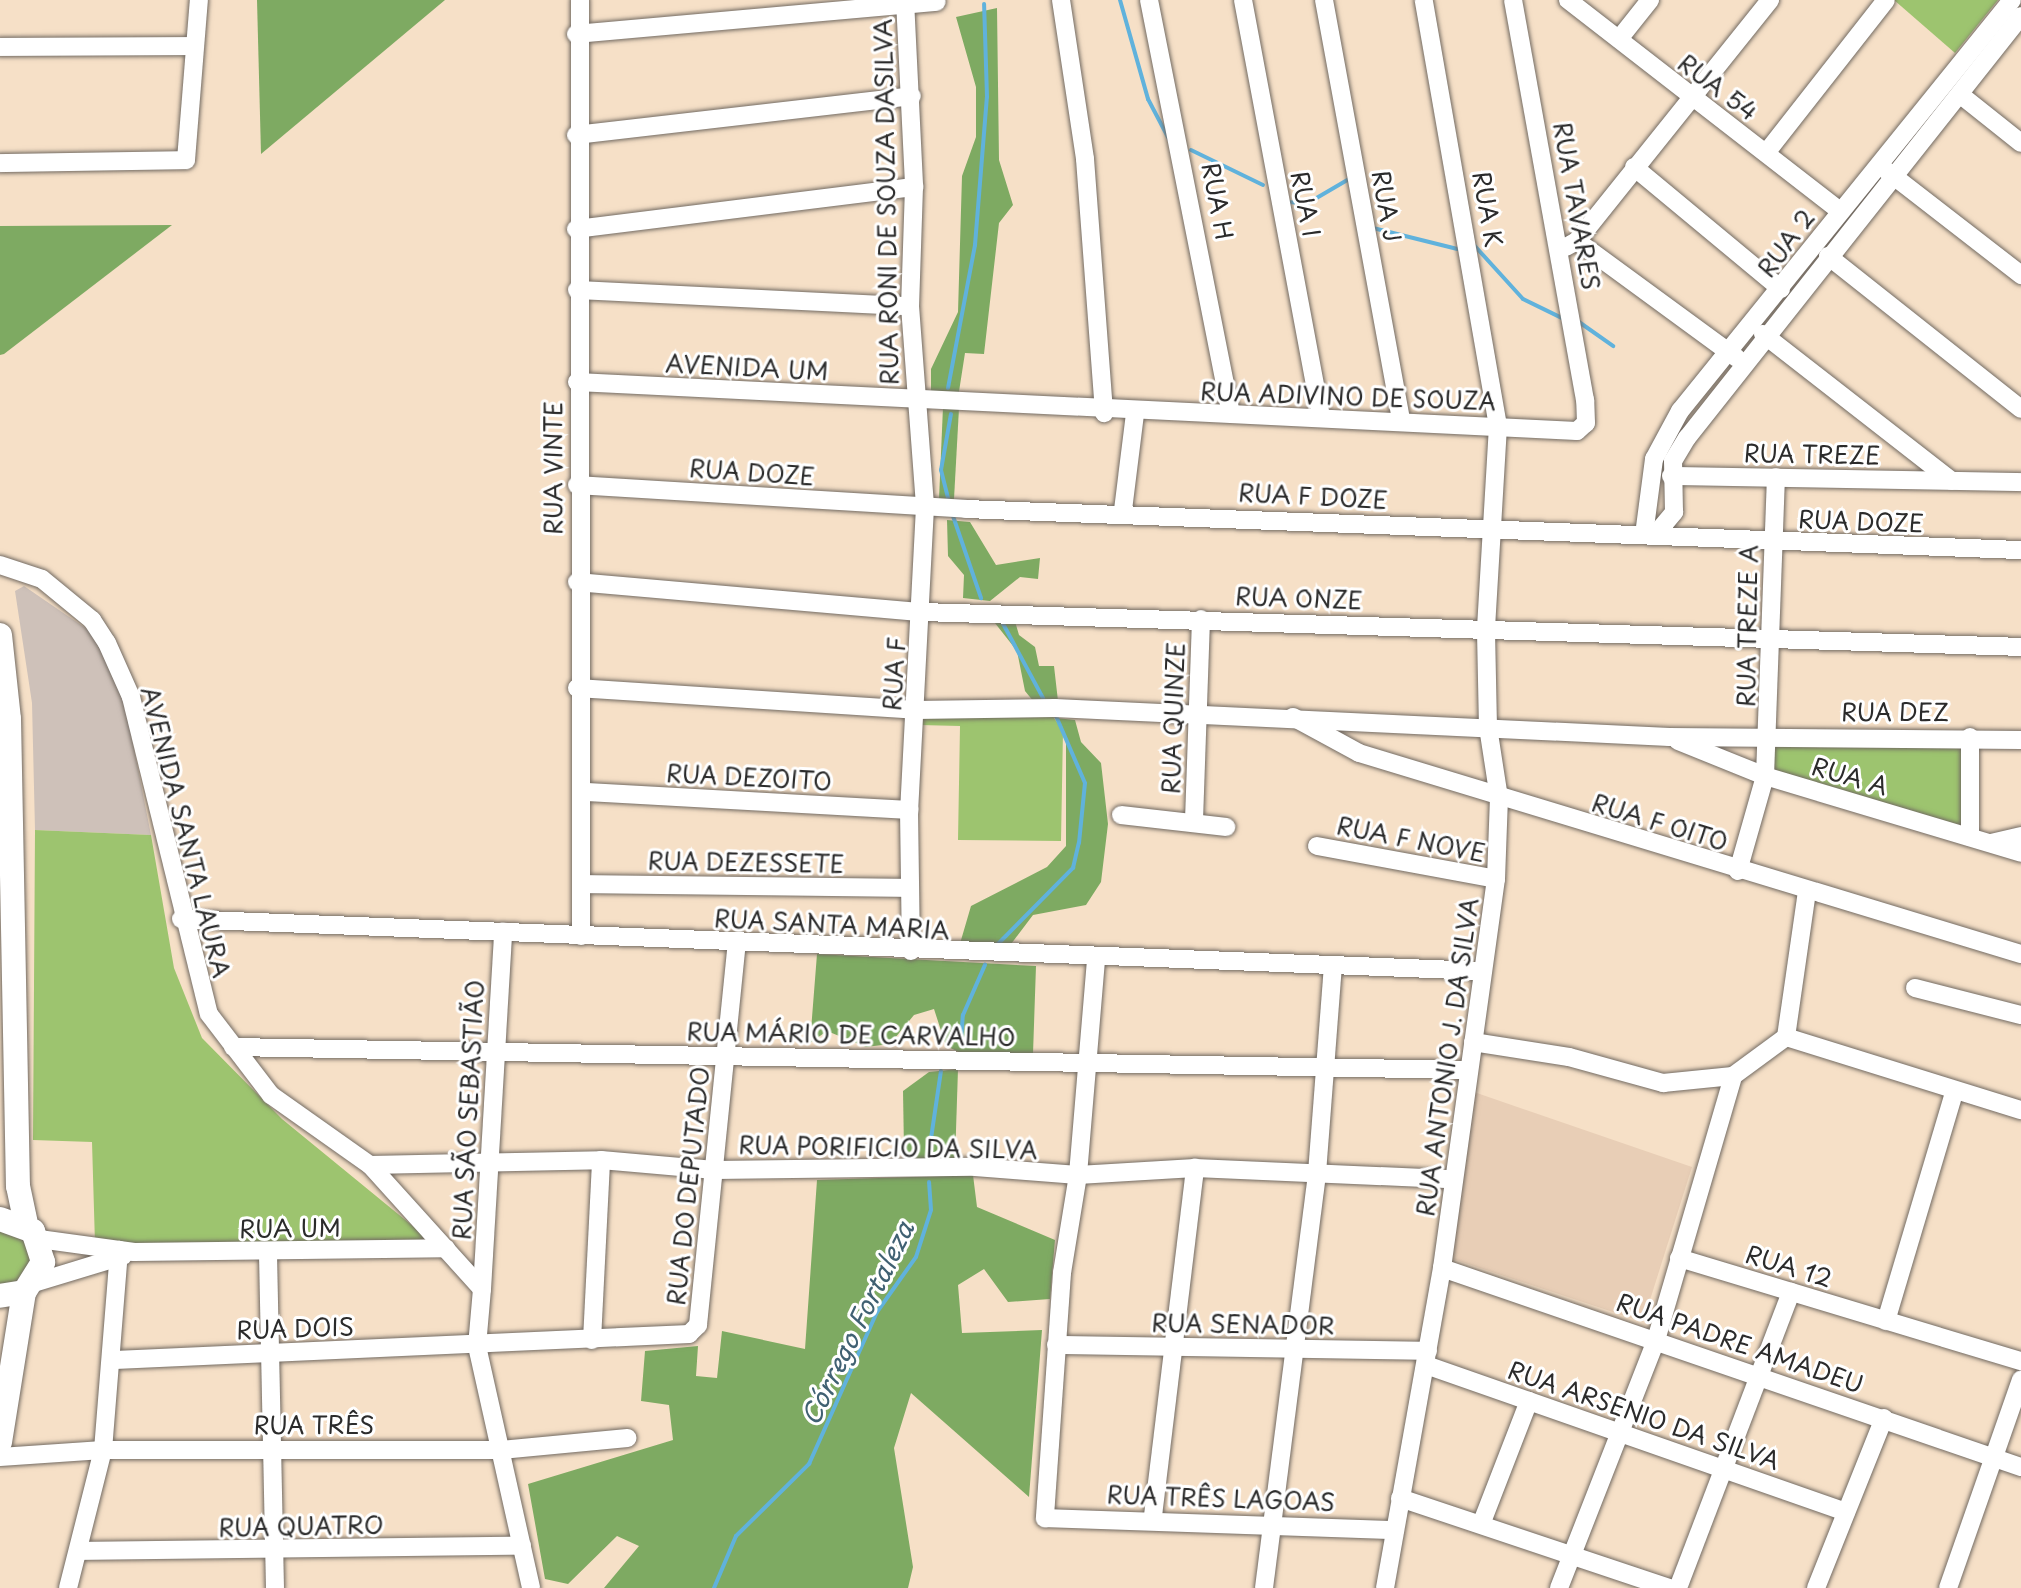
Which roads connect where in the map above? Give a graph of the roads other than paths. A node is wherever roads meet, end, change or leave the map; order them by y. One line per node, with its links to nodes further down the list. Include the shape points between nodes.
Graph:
1 (199, 0): 21 (street)
2 (580, 0): 18 (street, RUA VINTE)
3 (1061, 0): 47 (street, via 1085,159)
4 (1149, 0): 48 (street, RUA H)
5 (1243, 0): 50 (street, RUA I)
6 (1324, 0): 51 (street, RUA J)
7 (1424, 0): 53 (street, RUA K)
8 (1513, 0): 36 (street, RUA TAVARES)
9 (1568, 0): 20 (street, RUA 54)
10 (1650, 0): 20 (street)
11 (1770, 0): 25 (street)
12 (1886, 0): 28 (street)
13 (2011, 0): 16 (street); 30 (street, RUA 2)
14 (942, 1): 15 (street); 19 (street)
15 (905, 2): 18 (street); 19 (street, RUA RONI DE SOUZA DASILVA)
16 (2021, 9)
17 (2021, 16): 24 (street, RUA 2)
18 (576, 34): 26 (street, RUA VINTE)
19 (910, 34): 23 (street, RUA RONI DE SOUZA DASILVA)
20 (1619, 39): 25 (street, RUA 54)
21 (194, 46): 22 (street); 29 (street, via 192,147 172,164)
22 (0, 47)
23 (912, 96): 26 (street); 33 (street, RUA RONI DE SOUZA DASILVA)
24 (1962, 96): 27 (street); 32 (street, RUA 2)
25 (1693, 100): 28 (street, RUA 54); 31 (street)
26 (576, 135): 35 (street, RUA VINTE)
27 (2021, 143)
28 (1766, 153): 34 (street, RUA 54)
29 (0, 163)
30 (1878, 165): 32 (street); 34 (street, RUA 2)
31 (1634, 167): 36 (street); 39 (street)
32 (1896, 178): 37 (street, RUA 2); 38 (street)
33 (914, 187): 35 (street); 41 (street, RUA RONI DE SOUZA DASILVA)
34 (1840, 211): 39 (street, RUA 2)
35 (576, 229): 40 (street, RUA VINTE)
36 (1569, 245): 43 (street); 52 (street, RUA TAVARES)
37 (1828, 256): 42 (street, RUA 2); 46 (street)
38 (2021, 275)
39 (1781, 289): 43 (street, RUA 2)
40 (577, 290): 41 (street); 44 (street, RUA VINTE)
41 (910, 306): 45 (street, RUA RONI DE SOUZA DASILVA)
42 (1763, 334): 43 (street, RUA 2); 56 (street, RUA TREZE)
43 (1736, 357): 54 (street, RUA 2, via 1687,438); 63 (street, RUA 2, via 1661,440)
44 (577, 382): 45 (street, AVENIDA UM); 58 (street, RUA VINTE)
45 (916, 400): 47 (street, AVENIDA UM); 60 (street, RUA F)
46 (2021, 409)
47 (1104, 413): 49 (street, RUA ADIVINO DE SOUZA)
48 (1231, 413): 49 (street, RUA ADIVINO DE SOUZA); 50 (street, RUA ADIVINO DE SOUZA)
49 (1135, 414): 61 (street)
50 (1321, 418): 51 (street, RUA ADIVINO DE SOUZA)
51 (1401, 421): 53 (street, RUA ADIVINO DE SOUZA)
52 (1586, 423): 53 (street, RUA ADIVINO DE SOUZA, via 1577,431)
53 (1498, 426): 62 (street)
54 (1671, 476): 55 (street, RUA TREZE); 59 (street, RUA 2)
55 (1776, 477): 56 (street, RUA TREZE); 65 (street, RUA TREZE A)
56 (1952, 481): 57 (street, RUA TREZE)
57 (2021, 482)
58 (577, 485): 60 (street, RUA DOZE); 68 (street, RUA VINTE)
59 (1673, 499): 63 (street, via 1674,512); 64 (street)
60 (925, 507): 61 (street, RUA F DOZE); 69 (street, RUA F)
61 (1123, 510): 62 (street, RUA F DOZE)
62 (1494, 528): 63 (street, RUA F DOZE); 71 (street, RUA ANTONIO J. DA SILVA)
63 (1649, 535): 64 (street, RUA F DOZE)
64 (1699, 536): 65 (street, RUA DOZE)
65 (1772, 543): 66 (street, RUA DOZE); 73 (street, RUA TREZE A)
66 (2021, 550)
67 (0, 565): 101 (street, AVENIDA SANTA LAURA, via 42,579 92,620 107,643 131,697)
68 (577, 582): 69 (street, RUA ONZE); 75 (street, RUA VINTE)
69 (922, 612): 70 (street, RUA ONZE); 76 (street, RUA F)
70 (1201, 619): 71 (street, RUA ONZE); 77 (street, RUA QUINZE)
71 (1486, 628): 73 (street, RUA ONZE); 79 (street, RUA ANTONIO J. DA SILVA)
72 (0, 635): 132 (main road, via 9,719 17,1161)
73 (1770, 636): 74 (street, RUA ONZE); 80 (street, RUA TREZE A)
74 (2021, 647)
75 (577, 688): 76 (street, RUA DEZ); 85 (street, RUA VINTE)
76 (915, 710): 77 (street, RUA DEZ); 87 (street, RUA F)
77 (1196, 716): 78 (street, RUA DEZ); 89 (street, RUA QUINZE)
78 (1293, 717): 79 (street, RUA DEZ); 86 (street, RUA F OITO, via 1325,740)
79 (1488, 727): 81 (street, RUA DEZ); 86 (street, RUA ANTONIO J. DA SILVA)
80 (1769, 736): 81 (street, RUA DEZ); 82 (street, RUA DEZ); 84 (street, RUA TREZE A)
81 (1669, 737): 84 (street, RUA A)
82 (1970, 737): 83 (street, RUA DEZ); 92 (street)
83 (2021, 740)
84 (1765, 776): 92 (street, RUA A); 96 (street, RUA TREZE A)
85 (587, 792): 87 (street, RUA DEZOITO); 98 (street, RUA VINTE)
86 (1499, 798): 96 (street, RUA F OITO); 97 (street, RUA ANTONIO J. DA SILVA)
87 (909, 810): 99 (street, RUA F)
88 (1121, 815): 89 (street)
89 (1194, 820): 90 (street)
90 (1226, 827)
91 (2021, 836): 93 (street)
92 (1970, 837): 93 (street, RUA A)
93 (1991, 843): 95 (street, RUA A)
94 (1317, 846): 97 (street, RUA F NOVE)
95 (2021, 853)
96 (1738, 871): 100 (street, RUA F OITO)
97 (1496, 879): 109 (street, RUA ANTONIO J. DA SILVA)
98 (584, 884): 99 (street, RUA DEZESSETE); 103 (street, RUA VINTE)
99 (908, 888): 105 (street, RUA F)
100 (1807, 891): 106 (street, RUA F OITO); 112 (street)
101 (181, 919): 102 (street, RUA SANTA MARIA); 114 (street, AVENIDA SANTA LAURA, via 209,1014)
102 (503, 932): 103 (street, RUA SANTA MARIA); 115 (street, RUA SÃO SEBASTIÃO)
103 (581, 936): 104 (street, RUA SANTA MARIA)
104 (737, 943): 105 (street, RUA SANTA MARIA); 116 (street, RUA DO DEPUTADO)
105 (911, 951): 107 (street, RUA SANTA MARIA)
106 (2021, 954)
107 (1096, 960): 108 (street, RUA SANTA MARIA); 117 (street)
108 (1333, 967): 109 (street, RUA SANTA MARIA); 118 (street)
109 (1481, 971): 113 (street, RUA ANTONIO J. DA SILVA)
110 (1915, 988): 111 (street)
111 (2021, 1015)
112 (1786, 1037): 120 (street); 121 (street)
113 (1473, 1042): 119 (street, RUA ANTONIO J. DA SILVA); 120 (street, via 1569,1057 1663,1083)
114 (233, 1047): 115 (street, RUA MÁRIO DE CARVALHO); 125 (street, AVENIDA SANTA LAURA, via 271,1095)
115 (495, 1052): 116 (street, RUA MÁRIO DE CARVALHO); 123 (street, RUA SÃO SEBASTIÃO)
116 (726, 1056): 117 (street, RUA MÁRIO DE CARVALHO); 127 (street, RUA DO DEPUTADO)
117 (1088, 1063): 118 (street, RUA MÁRIO DE CARVALHO); 129 (street)
118 (1326, 1069): 119 (street, RUA MÁRIO DE CARVALHO); 128 (street)
119 (1469, 1070): 130 (street, RUA ANTONIO J. DA SILVA)
120 (1733, 1076): 136 (street)
121 (1954, 1093): 122 (street); 141 (street)
122 (2021, 1110)
123 (491, 1159): 124 (street, RUA PORIFICIO DA SILVA); 125 (street, RUA PORIFICIO DA SILVA); 138 (street, RUA SÃO SEBASTIÃO)
124 (601, 1160): 127 (street, RUA PORIFICIO DA SILVA); 143 (street)
125 (370, 1165): 133 (street, AVENIDA SANTA LAURA)
126 (1195, 1168): 128 (street, RUA PORIFICIO DA SILVA); 129 (street, RUA PORIFICIO DA SILVA); 147 (street)
127 (715, 1170): 129 (street, RUA PORIFICIO DA SILVA, via 975,1167); 142 (street, RUA DO DEPUTADO, via 698,1325)
128 (1317, 1173): 130 (street, RUA PORIFICIO DA SILVA); 148 (street)
129 (1078, 1175): 145 (street)
130 (1452, 1179): 137 (street, RUA ANTONIO J. DA SILVA)
131 (0, 1219): 132 (main road)
132 (32, 1232): 134 (street, RUA UM); 139 (main road, via 43,1262)
133 (446, 1248): 135 (street, RUA UM); 138 (street, AVENIDA SANTA LAURA)
134 (124, 1253): 135 (street, RUA UM); 139 (street, RUA UM); 151 (street)
135 (268, 1254): 149 (street)
136 (1679, 1258): 140 (street, RUA 12); 144 (street)
137 (1442, 1268): 144 (street, RUA PADRE AMADEU); 150 (street, RUA ANTONIO J. DA SILVA)
138 (482, 1289): 146 (street)
139 (19, 1291): 159 (main road)
140 (1791, 1292): 141 (street, RUA 12); 153 (street)
141 (1886, 1321): 152 (street, RUA 12)
142 (689, 1334): 143 (street, RUA DOIS)
143 (592, 1340): 146 (street, RUA DOIS)
144 (1656, 1340): 153 (street, RUA PADRE AMADEU); 157 (street)
145 (1056, 1345): 147 (street, RUA SENADOR); 169 (street, RUA TRÊS LAGOAS, via 1045,1518)
146 (477, 1346): 149 (street, RUA DOIS); 162 (street)
147 (1171, 1347): 148 (street, RUA SENADOR); 169 (street)
148 (1291, 1350): 150 (street, RUA SENADOR); 171 (street)
149 (272, 1353): 151 (street, RUA DOIS); 160 (street)
150 (1427, 1358): 155 (street, RUA ARSENIO DA SILVA); 167 (street, RUA ANTONIO J. DA SILVA)
151 (115, 1360): 161 (street)
152 (2021, 1361)
153 (1764, 1375): 156 (street, RUA PADRE AMADEU); 165 (street)
154 (2021, 1379): 164 (street)
155 (1529, 1401): 157 (street, RUA ARSENIO DA SILVA); 170 (street)
156 (1884, 1418): 164 (street, RUA PADRE AMADEU); 168 (street)
157 (1622, 1430): 165 (street, RUA ARSENIO DA SILVA); 176 (street)
158 (627, 1438): 162 (street, RUA TRÊS)
159 (0, 1442)
160 (273, 1448): 161 (street, RUA TRÊS); 162 (street, RUA TRÊS); 175 (street)
161 (103, 1450): 163 (street, RUA TRÊS); 174 (street)
162 (501, 1450): 173 (street)
163 (0, 1457)
164 (1996, 1459): 166 (street, RUA PADRE AMADEU); 186 (street)
165 (1724, 1466): 168 (street, RUA ARSENIO DA SILVA); 184 (street)
166 (2021, 1467)
167 (1400, 1498): 170 (street); 172 (street, RUA ANTONIO J. DA SILVA)
168 (1846, 1512): 185 (street)
169 (1153, 1516): 171 (street, RUA TRÊS LAGOAS)
170 (1482, 1522): 176 (street)
171 (1273, 1523): 172 (street, RUA TRÊS LAGOAS); 180 (street)
172 (1395, 1530): 181 (street, RUA ANTONIO J. DA SILVA)
173 (522, 1546): 175 (street, RUA QUATRO); 179 (street)
174 (82, 1551): 175 (street, RUA QUATRO); 177 (street)
175 (276, 1552): 178 (street)
176 (1572, 1553): 182 (street); 183 (street)
177 (68, 1588)
178 (275, 1588)
179 (531, 1588)
180 (1264, 1588)
181 (1385, 1588)
182 (1559, 1588)
183 (1669, 1588)
184 (1678, 1588)
185 (1816, 1588)
186 (1948, 1588)

